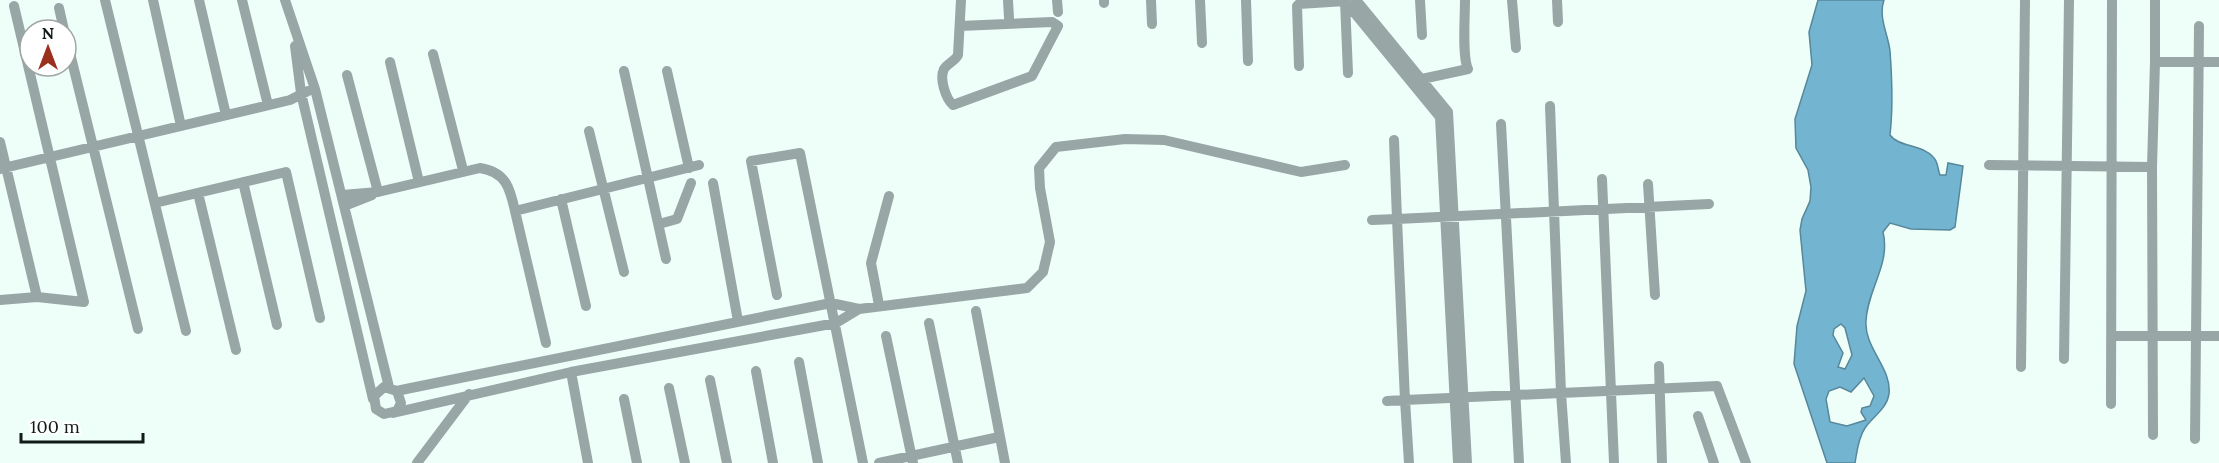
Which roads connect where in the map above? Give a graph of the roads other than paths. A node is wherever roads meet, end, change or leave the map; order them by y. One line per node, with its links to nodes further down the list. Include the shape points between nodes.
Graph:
1 (105, 0): 55 (street)
2 (153, 0): 53 (street)
3 (199, 0): 51 (street)
4 (242, 0): 49 (street)
5 (285, 0): 28 (street)
6 (961, 0): 29 (street)
7 (1008, 0): 25 (street)
8 (1057, 0): 23 (street)
9 (1151, 0): 27 (street)
10 (1200, 0): 32 (street)
11 (1246, 0): 35 (street)
12 (1348, 0): 40 (street, via 1297,6); 43 (street); 46 (street); 89 (street, via 1438,113)
13 (1420, 0): 31 (street)
14 (1465, 0): 46 (street, via 1463,59 1468,69)
15 (1512, 0): 33 (street)
16 (1557, 0): 26 (street)
17 (2025, 0): 62 (street)
18 (2069, 0): 63 (street)
19 (2112, 0): 64 (street)
20 (2155, 0): 37 (street)
21 (14, 6): 59 (street)
22 (59, 8): 24 (street)
23 (1058, 12)
24 (61, 18)
25 (1009, 18)
26 (1558, 22)
27 (1152, 24)
28 (292, 25): 47 (street); 48 (street)
29 (960, 26): 29 (street, via 1052,22 1058,27 1032,76 953,105 945,94 944,73 958,56)
30 (2199, 26): 38 (street)
31 (1422, 35)
32 (1202, 43)
33 (1516, 48)
34 (433, 54): 67 (street)
35 (1248, 61)
36 (390, 62): 71 (street)
37 (2155, 62): 38 (street); 65 (street)
38 (2198, 62): 39 (street); 117 (street)
39 (2219, 62)
40 (1299, 66)
41 (667, 70): 68 (street, via 694,166)
42 (624, 71): 68 (street)
43 (1348, 73)
44 (347, 75): 77 (street)
45 (76, 78): 58 (street)
46 (1422, 79): 89 (street, via 1448,112)
47 (315, 88): 48 (street); 80 (street)
48 (301, 93): 49 (street); 81 (street)
49 (268, 105): 51 (street)
50 (1550, 106): 87 (street)
51 (226, 115): 53 (street)
52 (1502, 124): 88 (street)
53 (181, 126): 55 (street)
54 (589, 131): 75 (street)
55 (138, 137): 58 (street); 82 (street)
56 (1394, 140): 90 (street)
57 (0, 142): 66 (street)
58 (93, 147): 59 (street); 112 (street)
59 (48, 158): 66 (street); 99 (street, via 84,302)
60 (1345, 165): 102 (street, via 1301,172 1164,140 1125,139 1056,147 1039,168 1050,242 1043,272 1027,288)
61 (1989, 165): 62 (street)
62 (2022, 165): 63 (street); 125 (street)
63 (2067, 166): 64 (street); 122 (street)
64 (2109, 167): 65 (street); 115 (street)
65 (2152, 167): 116 (street)
66 (3, 169): 99 (street)
67 (463, 170): 71 (street); 85 (street, via 491,170 502,176 508,183)
68 (649, 177): 75 (street); 92 (street)
69 (1602, 179): 86 (street)
70 (243, 182): 76 (street); 106 (street, via 286,172); 110 (street)
71 (419, 182): 77 (street)
72 (691, 183): 92 (street, via 676,219)
73 (712, 183): 107 (street)
74 (1648, 184): 84 (street)
75 (604, 188): 79 (street); 94 (street)
76 (198, 192): 82 (street); 121 (street)
77 (378, 192): 80 (street)
78 (889, 196): 102 (street, via 871,263)
79 (561, 199): 85 (street); 103 (street)
80 (343, 200): 81 (street); 95 (street)
81 (326, 202): 98 (street)
82 (155, 203): 113 (street)
83 (1710, 204): 84 (street)
84 (1651, 208): 86 (street); 97 (street)
85 (515, 211): 119 (street)
86 (1604, 211): 87 (street); 132 (street)
87 (1555, 212): 88 (street); 133 (street)
88 (1507, 213): 89 (street); 135 (street)
89 (1450, 217): 90 (street); 136 (street)
90 (1397, 219): 91 (street); 138 (street)
91 (1372, 220)
92 (658, 224): 93 (street)
93 (666, 259)
94 (624, 272)
95 (366, 292): 98 (street); 131 (street)
96 (777, 295): 101 (street, via 751,161 800,153)
97 (1655, 295)
98 (349, 296): 139 (street)
99 (37, 297): 100 (street)
100 (0, 300)
101 (831, 303): 104 (street); 107 (street); 108 (street)
102 (879, 305): 104 (street)
103 (586, 306)
104 (859, 309): 108 (street)
105 (976, 311): 145 (street)
106 (320, 318)
107 (738, 321): 111 (street)
108 (836, 323): 120 (street); 156 (street)
109 (929, 323): 147 (street)
110 (277, 326)
111 (704, 327): 120 (street); 131 (street)
112 (138, 329)
113 (186, 331)
114 (886, 336): 148 (street)
115 (2111, 336): 116 (street); 141 (street)
116 (2153, 336): 117 (street); 144 (street)
117 (2195, 336): 118 (street); 146 (street)
118 (2219, 336)
119 (546, 343)
120 (709, 347): 127 (street)
121 (236, 350)
122 (2064, 359)
123 (799, 362): 155 (street)
124 (1659, 366): 129 (street)
125 (2021, 367)
126 (756, 371): 154 (street)
127 (571, 372): 134 (street); 150 (street)
128 (710, 380): 153 (street)
129 (1660, 387): 132 (street); 166 (street); 168 (street, via 1717,386)
130 (669, 388): 152 (street)
131 (393, 389): 139 (street, via 376,392); 142 (street, via 401,403)
132 (1612, 390): 133 (street); 165 (street)
133 (1561, 393): 135 (street); 164 (street)
134 (469, 394): 142 (street); 149 (street)
135 (1516, 395): 136 (street); 163 (street)
136 (1460, 398): 138 (street); 161 (street); 162 (street)
137 (624, 399): 151 (street)
138 (1406, 400): 140 (street); 160 (street)
139 (373, 401): 142 (street, via 380,412)
140 (1387, 401)
141 (2111, 404)
142 (393, 413)
143 (1698, 416): 167 (street)
144 (2153, 435)
145 (999, 437): 147 (street); 159 (street)
146 (2195, 439)
147 (955, 446): 148 (street); 158 (street)
148 (912, 459): 157 (street)
149 (417, 463)
150 (588, 463)
151 (637, 463)
152 (685, 463)
153 (727, 463)
154 (773, 463)
155 (819, 463)
156 (863, 463)
157 (879, 463)
158 (958, 463)
159 (1005, 463)
160 (1409, 463)
161 (1458, 463)
162 (1467, 463)
163 (1519, 463)
164 (1566, 463)
165 (1614, 463)
166 (1662, 463)
167 (1714, 463)
168 (1746, 463)

